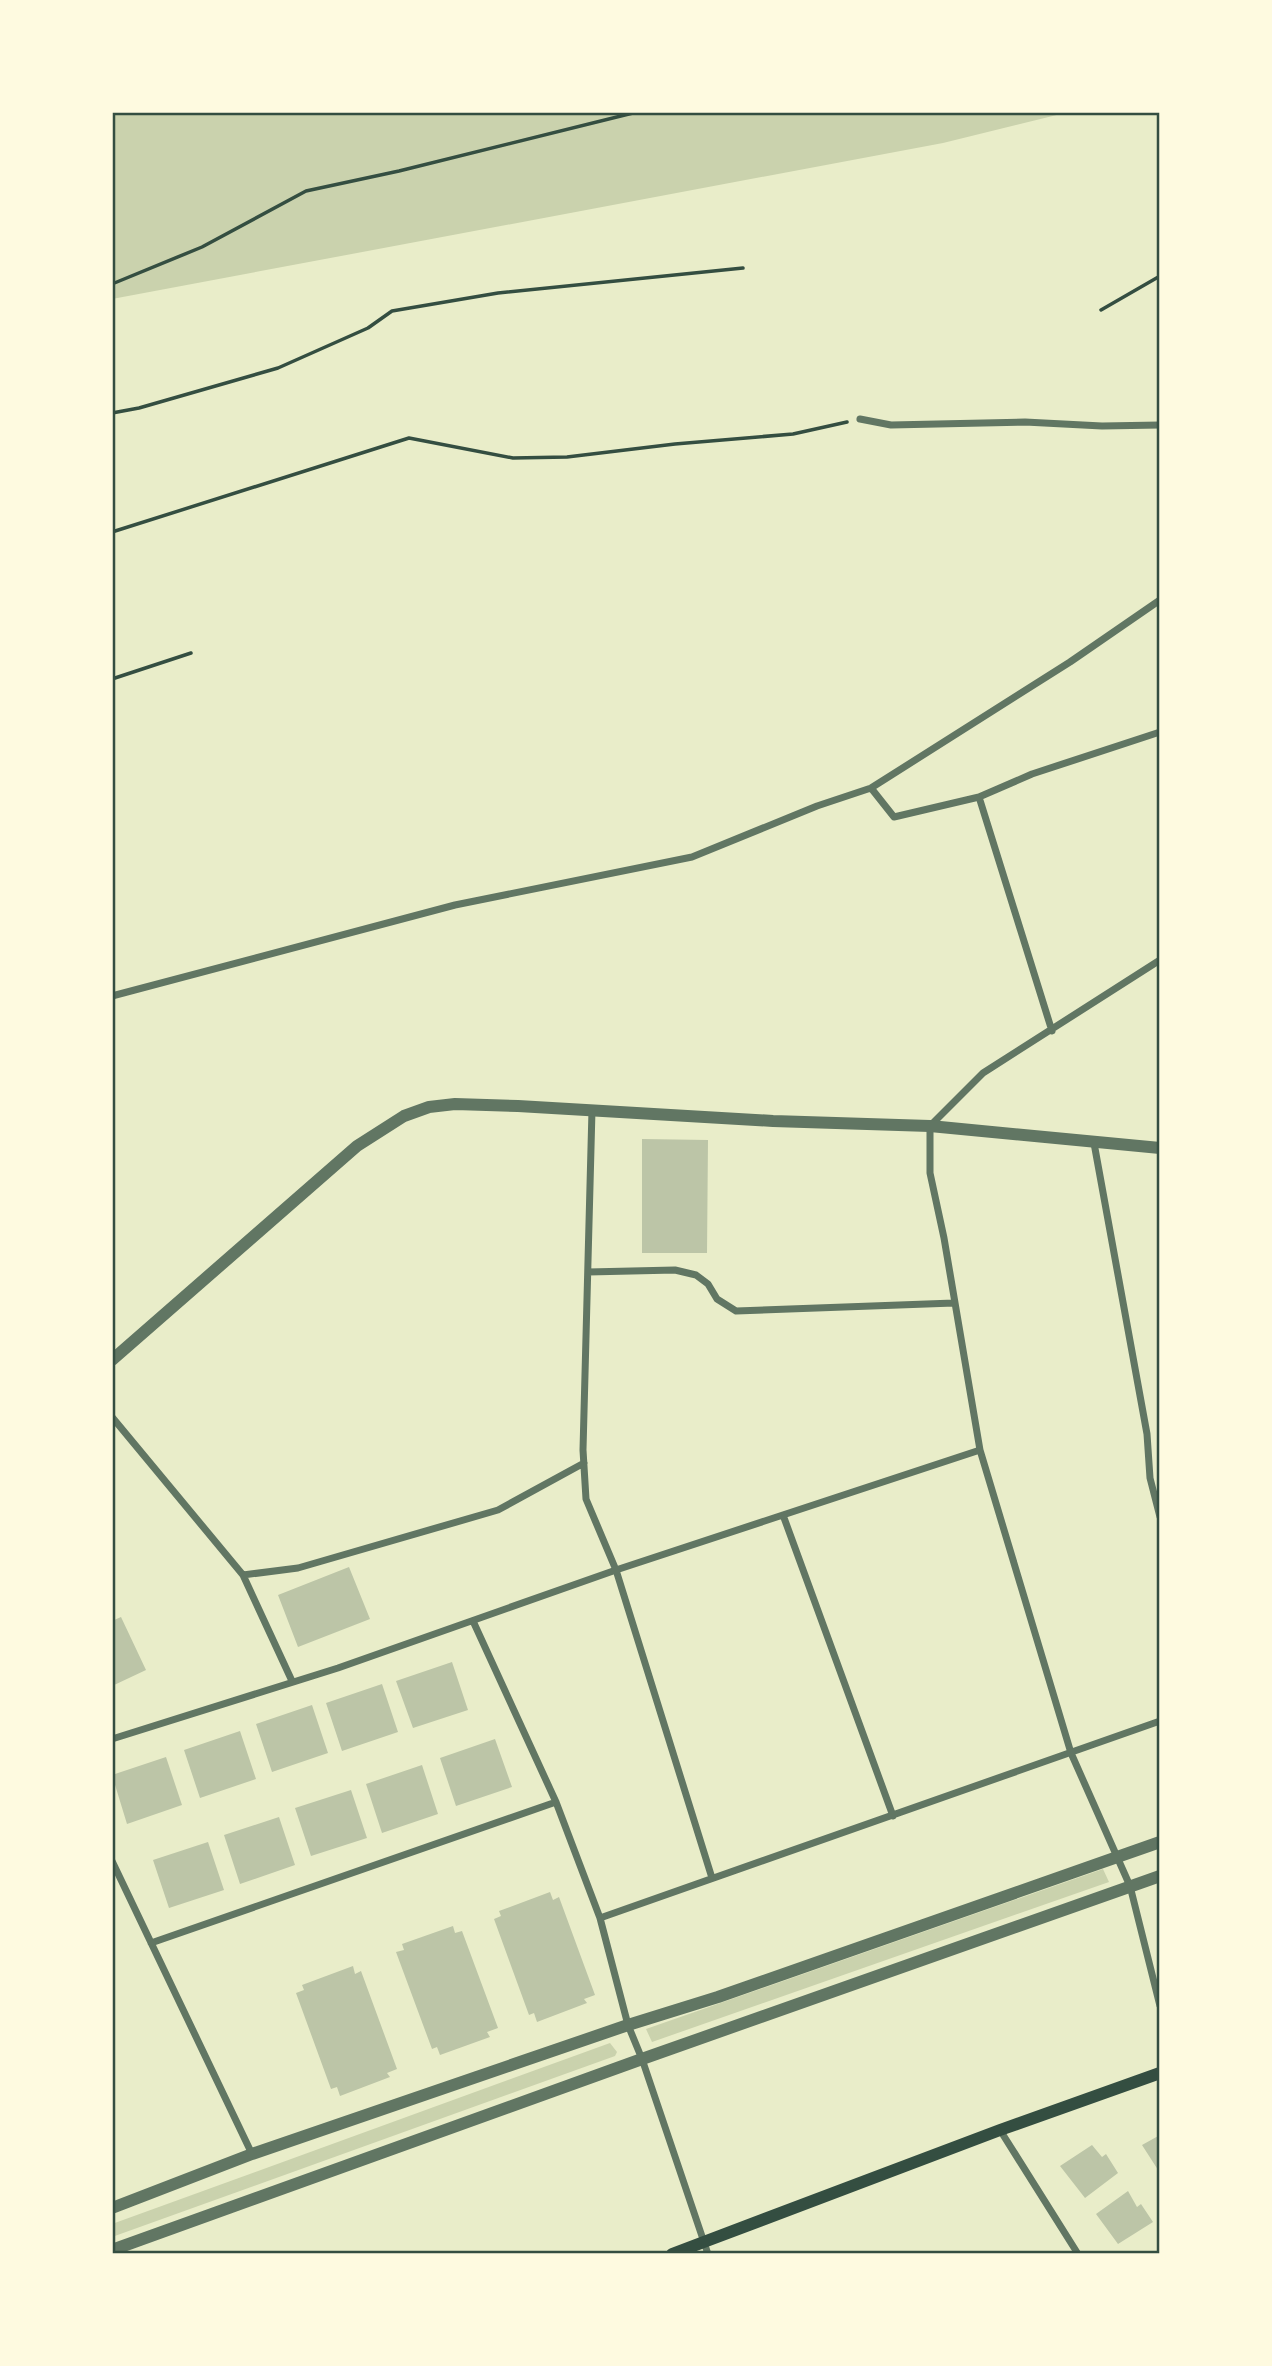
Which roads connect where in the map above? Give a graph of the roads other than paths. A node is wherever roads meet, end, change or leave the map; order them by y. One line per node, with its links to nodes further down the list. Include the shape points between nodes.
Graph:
1 (860, 419): 2 (street, via 891,425)
2 (1160, 425)
3 (1160, 600): 5 (street)
4 (1160, 732): 6 (street, via 1032,774)
5 (871, 788): 6 (street, via 894,817); 8 (street, via 692,857 455,905)
6 (979, 797): 9 (street)
7 (1160, 960): 9 (street)
8 (112, 996)
9 (1052, 1031): 11 (street, via 983,1073)
10 (592, 1110): 11 (street); 14 (street); 16 (street, via 455,1104 404,1116 337,1162)
11 (930, 1126): 12 (street); 15 (street, via 930,1173)
12 (1094, 1143): 13 (street); 20 (street, via 1147,1434)
13 (1160, 1148)
14 (588, 1272): 15 (street, via 675,1270 696,1275 717,1299 736,1311); 19 (street)
15 (954, 1303): 18 (street)
16 (112, 1360)
17 (112, 1417): 25 (street)
18 (980, 1450): 22 (street); 30 (street)
19 (584, 1463): 24 (street, via 586,1499); 25 (street, via 498,1510 298,1568)
20 (1150, 1478): 21 (street); 23 (street)
21 (1160, 1478)
22 (783, 1515): 24 (street); 32 (street)
23 (1160, 1517)
24 (616, 1570): 26 (street); 37 (street)
25 (243, 1575): 27 (street)
26 (473, 1621): 27 (street); 31 (street)
27 (292, 1681): 29 (street)
28 (1160, 1721): 30 (street)
29 (112, 1739)
30 (1071, 1753): 32 (street); 34 (street)
31 (556, 1802): 39 (street); 40 (street)
32 (893, 1816): 37 (street)
33 (1160, 1842): 34 (street)
34 (1116, 1857): 38 (street); 42 (street)
35 (112, 1861): 40 (street)
36 (1160, 1876): 38 (street)
37 (712, 1878): 39 (street)
38 (1130, 1886): 41 (street); 43 (street)
39 (600, 1918): 42 (street)
40 (151, 1943): 46 (street)
41 (1160, 2006)
42 (628, 2025): 43 (street); 46 (street)
43 (642, 2059): 48 (street); 49 (street)
44 (1160, 2073): 45 (main road)
45 (1000, 2130): 48 (main road); 51 (street)
46 (252, 2154): 47 (street)
47 (112, 2208)
48 (706, 2248): 50 (main road)
49 (112, 2250)
50 (672, 2254)
51 (1078, 2254)

